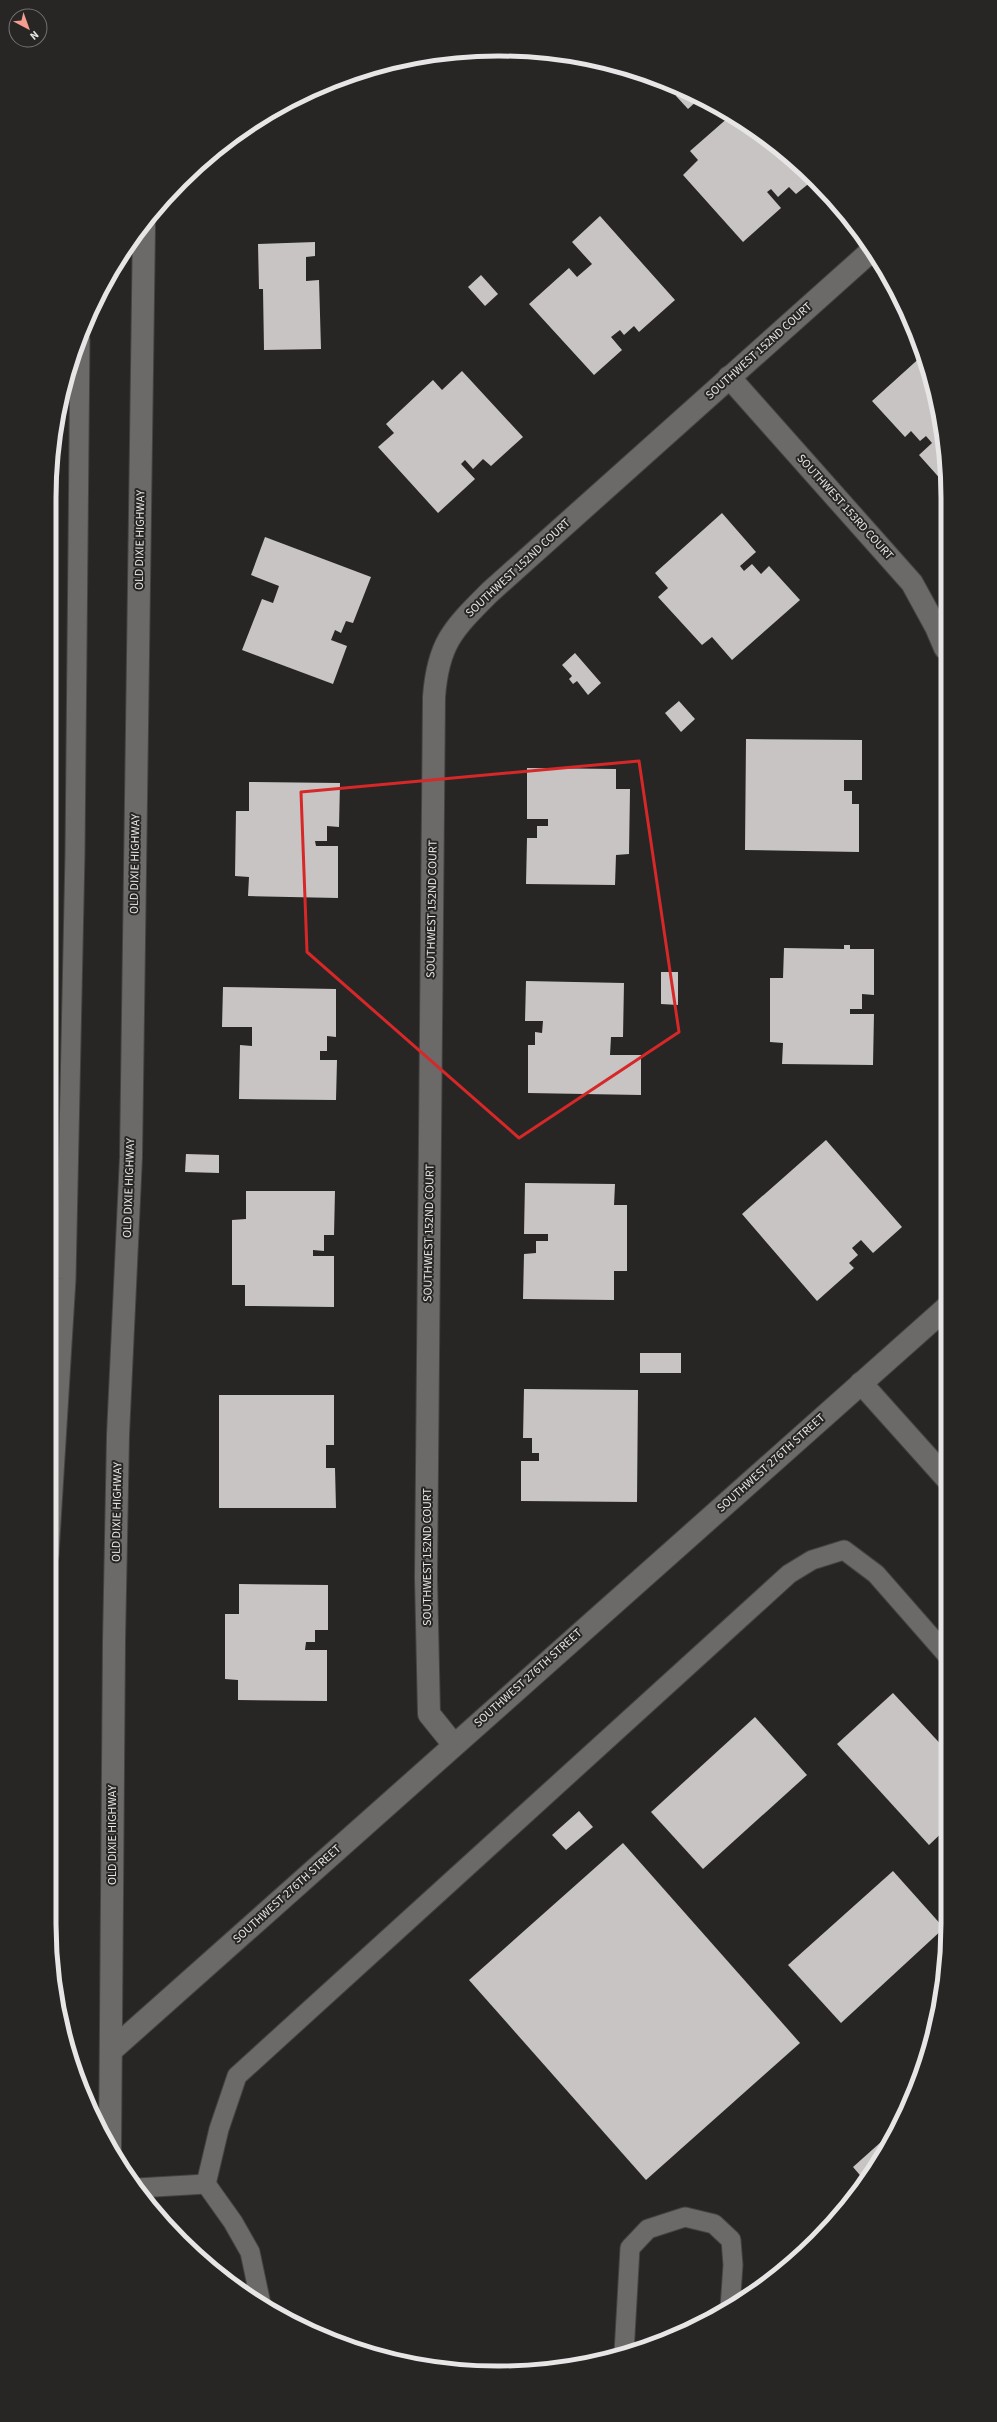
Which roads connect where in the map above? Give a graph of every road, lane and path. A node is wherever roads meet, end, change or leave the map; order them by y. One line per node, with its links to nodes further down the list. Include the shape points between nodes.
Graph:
1 (144, 234): 12 (street, OLD DIXIE HIGHWAY, via 131,1157 118,1435 114,1642)
2 (867, 255): 4 (street, SOUTHWEST 152ND COURT)
3 (80, 354): 8 (lane, via 75,853 66,1278)
4 (729, 377): 5 (street, SOUTHWEST 153RD COURT, via 912,583); 11 (street, SOUTHWEST 152ND COURT, via 490,592 457,626 439,660 434,697 426,1578 429,1714)
5 (941, 639)
6 (941, 1312): 7 (street, SOUTHWEST 276TH STREET)
7 (861, 1383): 9 (street); 11 (street, SOUTHWEST 276TH STREET)
8 (56, 1440)
9 (941, 1472)
10 (941, 1648): 14 (lane, via 876,1574 844,1550 812,1560 789,1574 237,2076 219,2129)
11 (454, 1745): 12 (street, SOUTHWEST 276TH STREET)
12 (112, 2050): 13 (street, OLD DIXIE HIGHWAY)
13 (110, 2136)
14 (206, 2184): 15 (lane); 16 (lane, via 233,2222 250,2252)
15 (143, 2188)
16 (259, 2295)
17 (731, 2300): 18 (lane, via 733,2265 731,2240 714,2224 685,2217 648,2228 630,2248)
18 (624, 2348)

